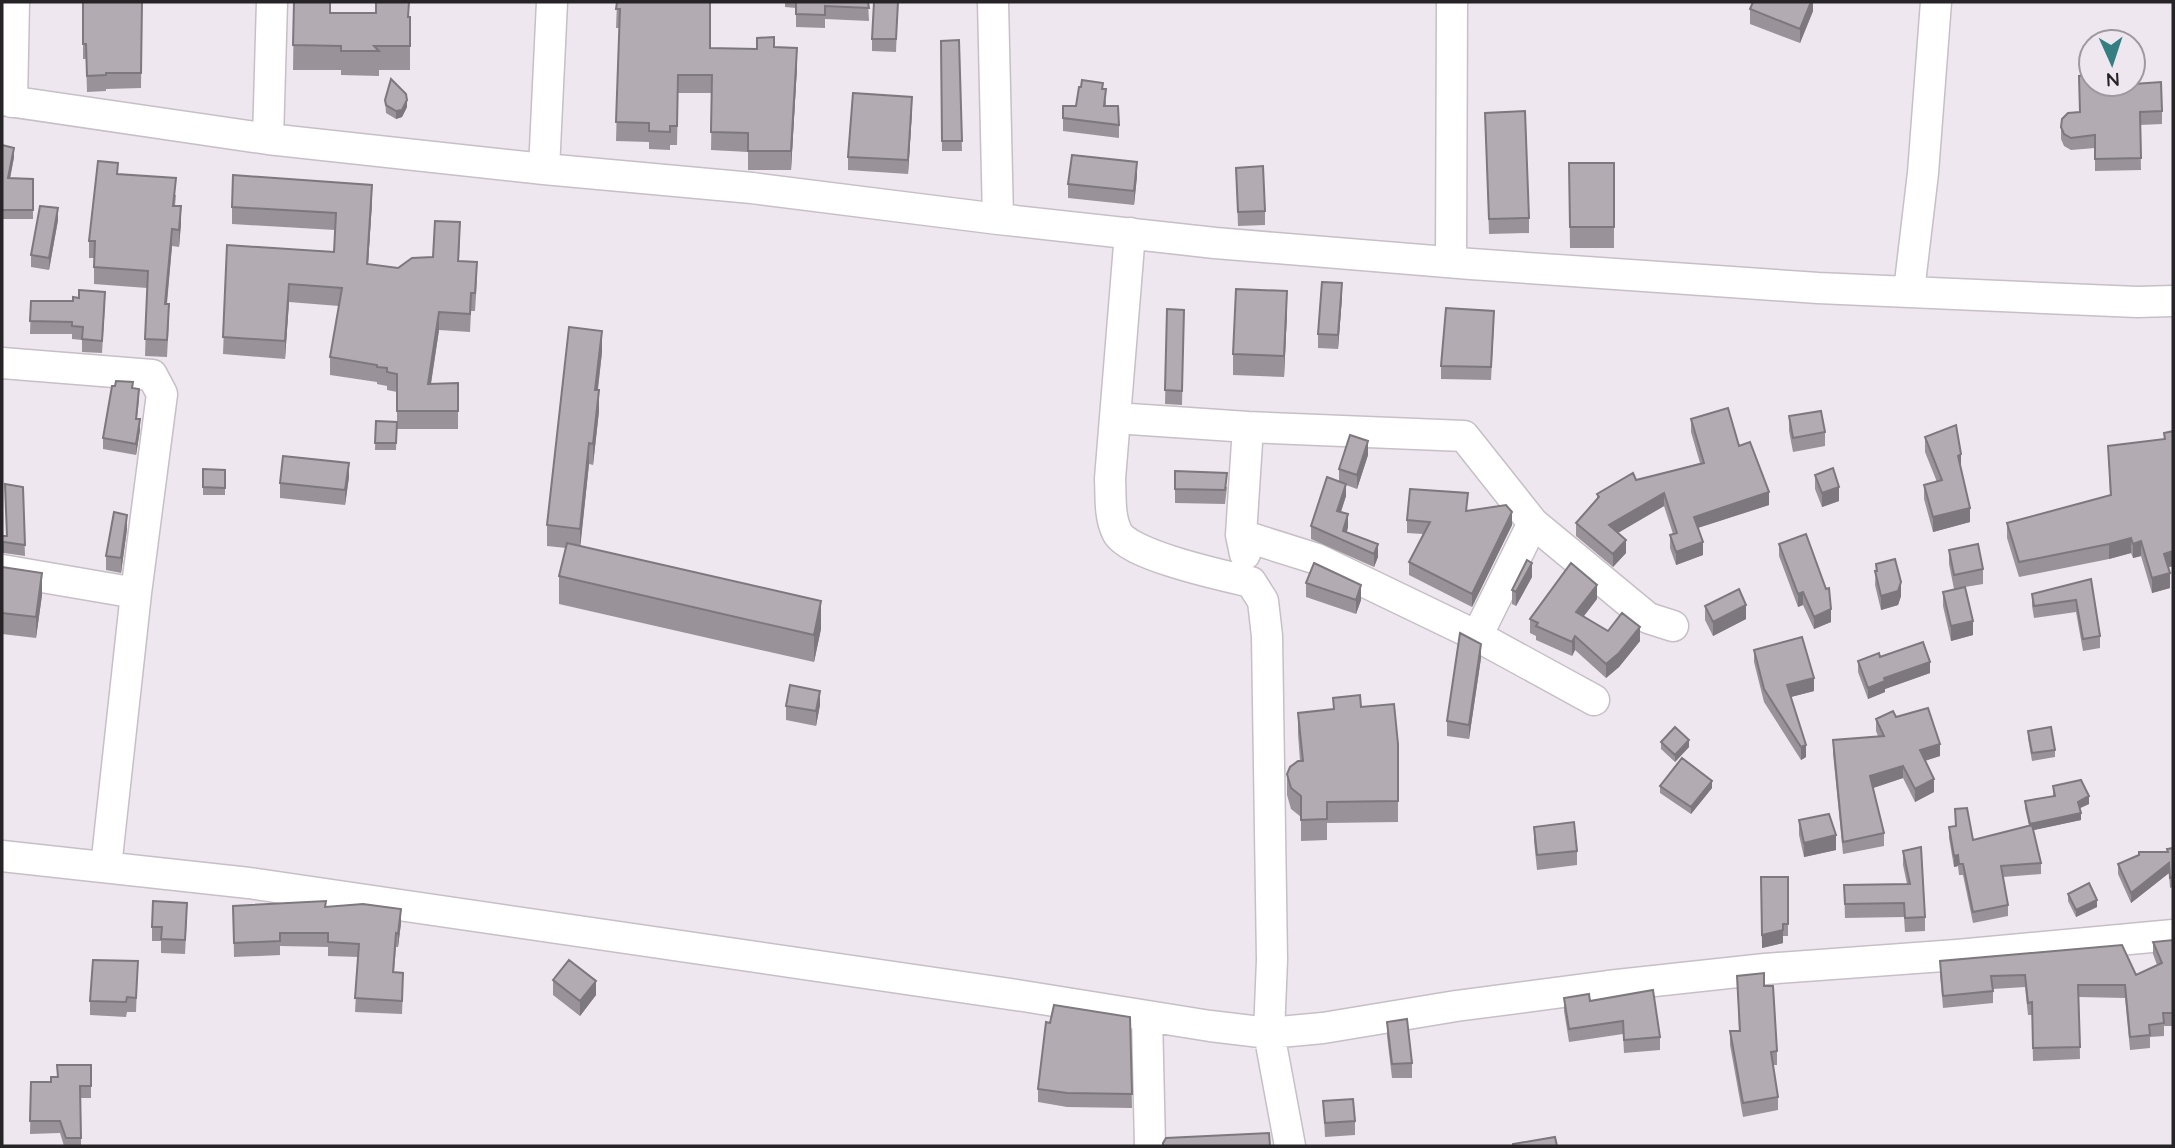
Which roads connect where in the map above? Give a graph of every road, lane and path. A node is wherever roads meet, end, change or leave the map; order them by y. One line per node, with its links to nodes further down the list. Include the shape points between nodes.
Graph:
1 (14, 2): 7 (street)
2 (272, 2): 8 (street)
3 (552, 2): 9 (street)
4 (993, 2): 10 (street)
5 (1452, 2): 12 (street)
6 (1936, 2): 13 (street)
7 (7, 101): 8 (street)
8 (268, 139): 9 (street)
9 (544, 169): 10 (street, via 752,188)
10 (998, 219): 11 (street)
11 (1130, 233): 12 (street); 16 (street)
12 (1451, 262): 13 (street)
13 (1909, 291): 14 (street)
14 (2173, 301)
15 (2, 363): 22 (street, via 152,375 162,394)
16 (1115, 418): 17 (street); 21 (street, via 1111,498 1117,534 1130,546 1192,569)
17 (1248, 427): 18 (street, via 1464,436); 19 (street)
18 (1533, 523): 23 (street, via 1648,618); 24 (street)
19 (1241, 535): 21 (street); 24 (street, via 1317,559)
20 (2, 569): 22 (street)
21 (1251, 582): 30 (street, via 1263,601 1267,636)
22 (136, 593): 27 (street)
23 (1673, 626)
24 (1477, 636): 25 (street)
25 (1594, 700)
26 (2, 856): 27 (street)
27 (106, 867): 29 (street, via 263,884)
28 (2173, 935): 30 (street, via 1647,981)
29 (1147, 1016): 30 (street); 31 (street)
30 (1269, 1033): 32 (street)
31 (1150, 1146)
32 (1290, 1146)

